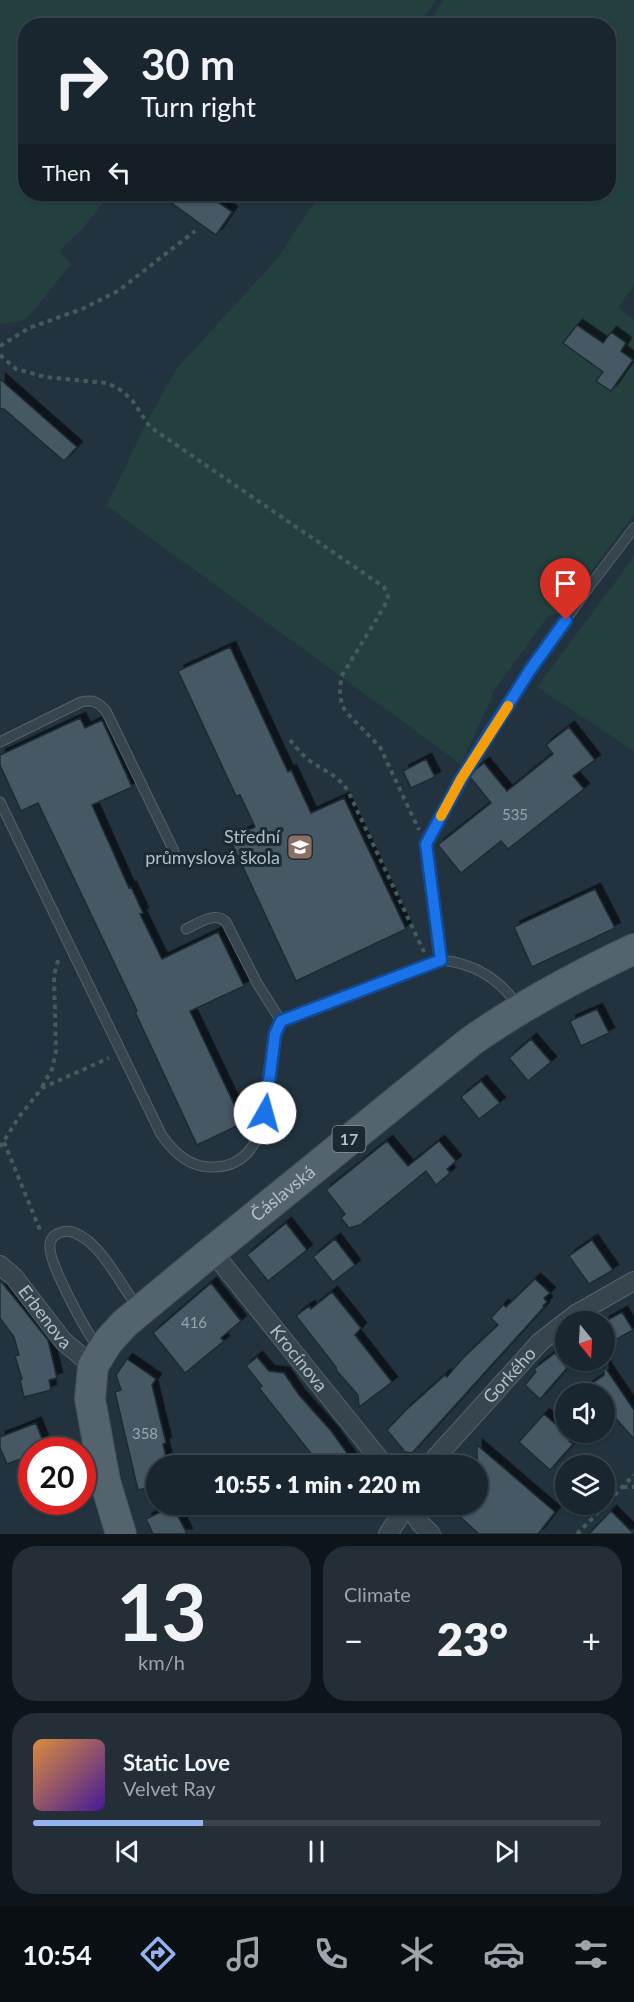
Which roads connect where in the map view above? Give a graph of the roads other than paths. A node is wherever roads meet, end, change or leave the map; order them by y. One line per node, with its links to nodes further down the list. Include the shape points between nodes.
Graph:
1 (634, 528): 7 (lane, via 530,670 461,779 426,844)
2 (0, 742): 4 (lane, via 81,702 99,703)
3 (0, 802): 9 (lane, via 153,1120 182,1158 195,1165 219,1167 241,1158 258,1137 275,1034)
4 (174, 851)
5 (186, 929): 9 (lane, via 221,917)
6 (634, 949): 8 (main road, Čáslavská / 17)
7 (441, 960): 8 (lane, via 456,961 489,976); 9 (lane)
8 (519, 1008): 10 (main road, Čáslavská / 17, via 452,1056)
9 (281, 1021)
10 (212, 1251): 13 (main road, Čáslavská / 17); 15 (street, Krocínova)
11 (0, 1265): 14 (street, Erbenova, via 14,1277 63,1341)
12 (634, 1281): 16 (street, Gorkého, via 576,1314 540,1342)
13 (141, 1310): 14 (main road, Čáslavská / 17, via 112,1337); 14 (lane, via 93,1246 68,1230 52,1237 51,1256)
14 (97, 1359): 19 (main road, via 89,1388 91,1414)
15 (376, 1455)
16 (438, 1455)
17 (401, 1515): 20 (street)
18 (415, 1515): 21 (street)
19 (121, 1534)
20 (388, 1534)
21 (431, 1534)

